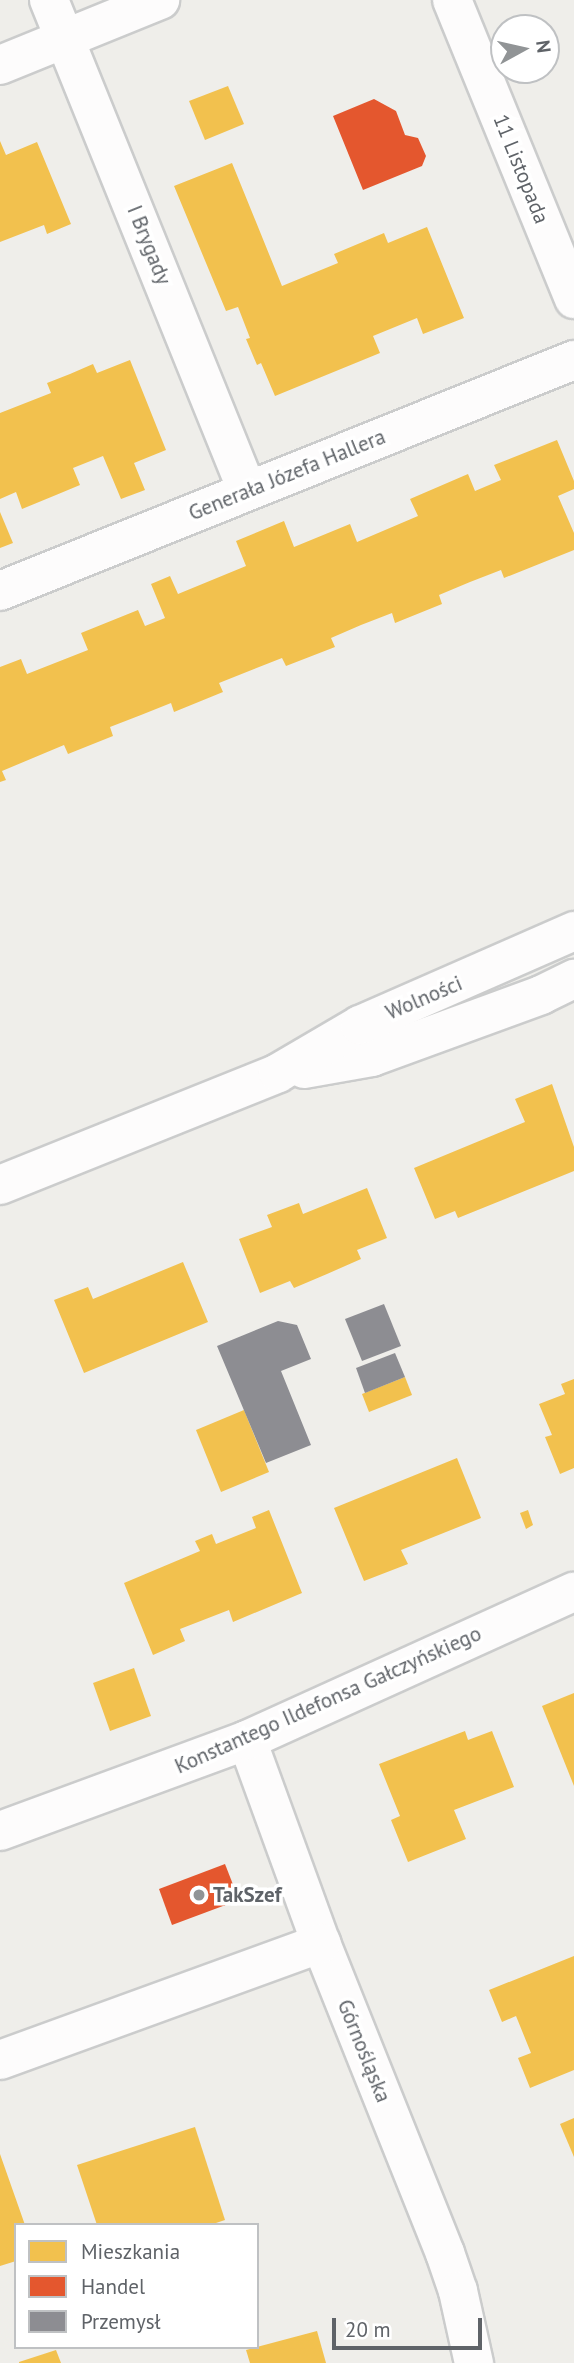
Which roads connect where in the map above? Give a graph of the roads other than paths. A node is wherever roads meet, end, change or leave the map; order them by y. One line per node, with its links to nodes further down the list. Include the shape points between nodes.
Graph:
1 (49, 0): 4 (street, I Brygady)
2 (160, 0): 4 (street)
3 (452, 0): 6 (street, 11 Listopada)
4 (65, 38): 5 (street); 8 (street, I Brygady)
5 (0, 65)
6 (574, 299)
7 (574, 360): 8 (street, Generała Józefa Hallera)
8 (247, 490): 9 (street, Generała Józefa Hallera)
9 (0, 591)
10 (574, 931): 12 (street, Wolności, via 360,1026)
11 (574, 979): 12 (street, Wolności, via 372,1057)
12 (278, 1073): 13 (street, Wolności)
13 (0, 1185)
14 (574, 1592): 15 (street, Konstantego Ildefonsa Gałczyńskiego)
15 (247, 1740): 16 (street, Konstantego Ildefonsa Gałczyńskiego); 17 (street, Górnośląska)
16 (0, 1832)
17 (321, 1943): 18 (street); 19 (street, Górnośląska, via 445,2253)
18 (0, 2060)
19 (474, 2363)

